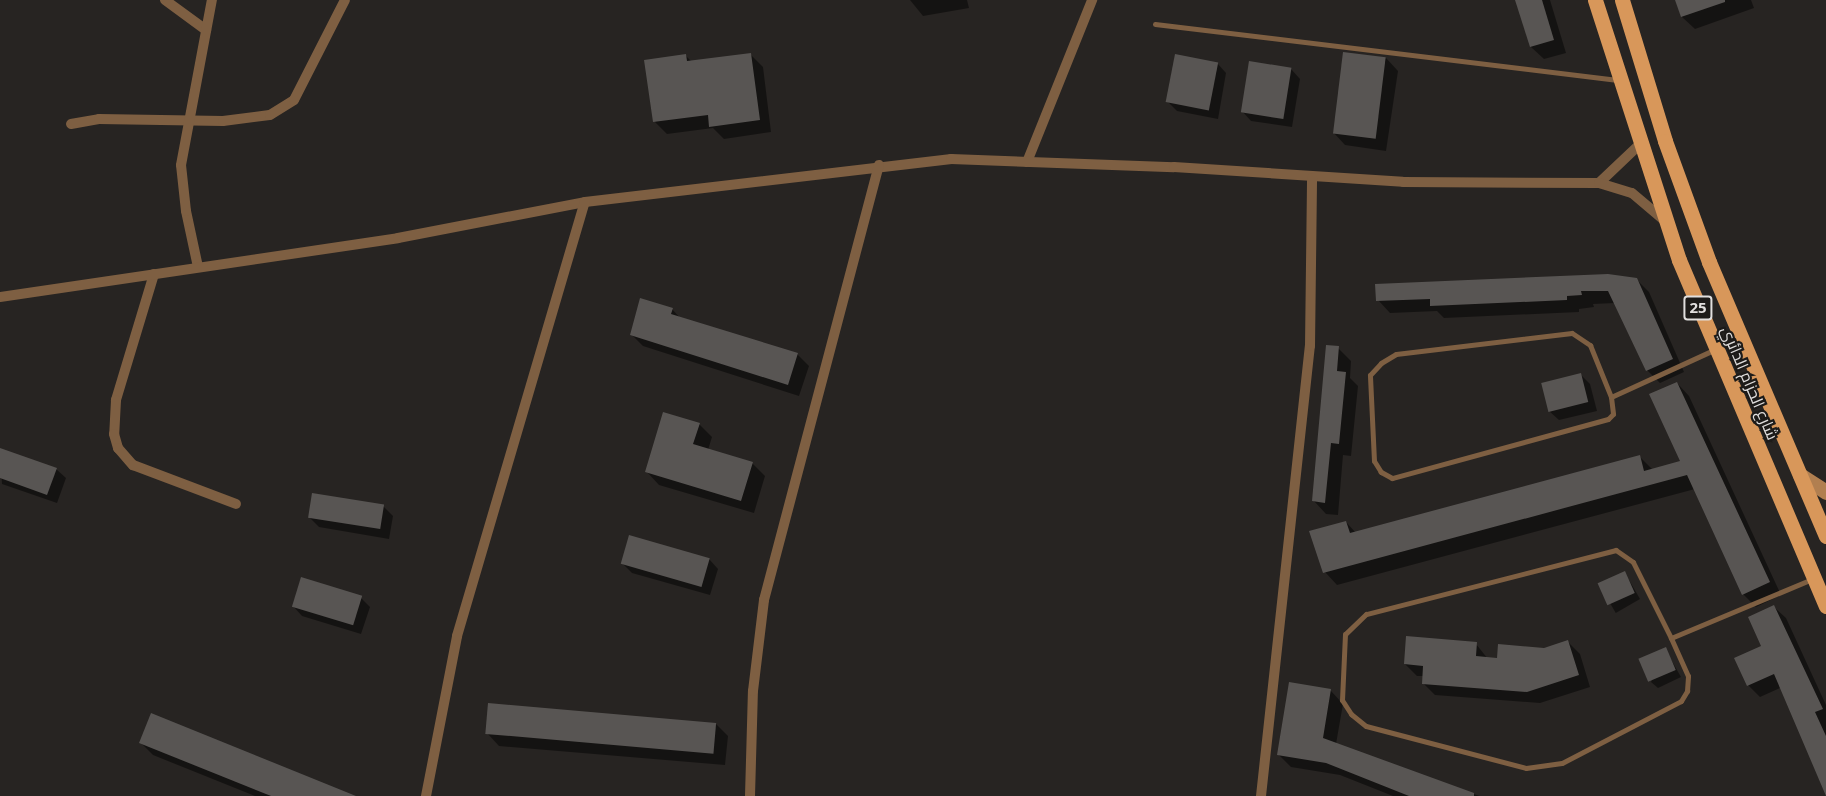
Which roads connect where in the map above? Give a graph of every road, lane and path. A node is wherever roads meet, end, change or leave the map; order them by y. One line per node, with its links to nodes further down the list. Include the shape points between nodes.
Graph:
1 (165, 0): 8 (street)
2 (212, 0): 8 (street)
3 (345, 0): 10 (street, via 294,100 282,110 257,119)
4 (1092, 0): 13 (street)
5 (1595, 0): 9 (main road, شارع الحزام الدائري / 25)
6 (1622, 0): 24 (main road, شارع الحزام الدائري / 25, via 1665,141 1708,262)
7 (1155, 24): 9 (lane)
8 (206, 30): 10 (street)
9 (1618, 80): 12 (main road, شارع الحزام الدائري / 25)
10 (188, 120): 11 (street, via 110,119); 19 (street, via 182,186)
11 (71, 124)
12 (1639, 145): 16 (street); 18 (main road, شارع الحزام الدائري / 25)
13 (1027, 162): 14 (street, via 951,159); 15 (street, via 1174,167)
14 (879, 165): 17 (street); 32 (street, via 764,600 753,691)
15 (1312, 178): 16 (street); 33 (street, via 1310,346)
16 (1599, 183): 18 (street, via 1632,193)
17 (585, 202): 19 (street, via 398,238); 31 (street, via 457,636)
18 (1664, 220): 22 (main road, شارع الحزام الدائري / 25)
19 (198, 267): 20 (street)
20 (154, 274): 21 (street); 26 (street, via 116,400 114,434 118,448 134,465)
21 (0, 297)
22 (1716, 349): 23 (lane); 28 (main road, شارع الحزام الدائري / 25)
23 (1611, 397): 23 (lane, via 1613,414 1600,423 1392,478 1381,472 1374,461 1370,375 1396,354 1572,333 1590,345)
24 (1800, 475): 25 (street); 27 (main road, شارع الحزام الدائري / 25)
25 (1826, 492)
26 (236, 504)
27 (1826, 536)
28 (1814, 578): 29 (main road, شارع الحزام الدائري / 25); 30 (lane)
29 (1826, 606)
30 (1671, 638): 30 (lane, via 1688,676 1687,691 1681,701 1562,763 1526,768 1366,726 1342,700 1345,634 1366,614 1616,550 1633,562)
31 (426, 796)
32 (750, 796)
33 (1261, 796)

